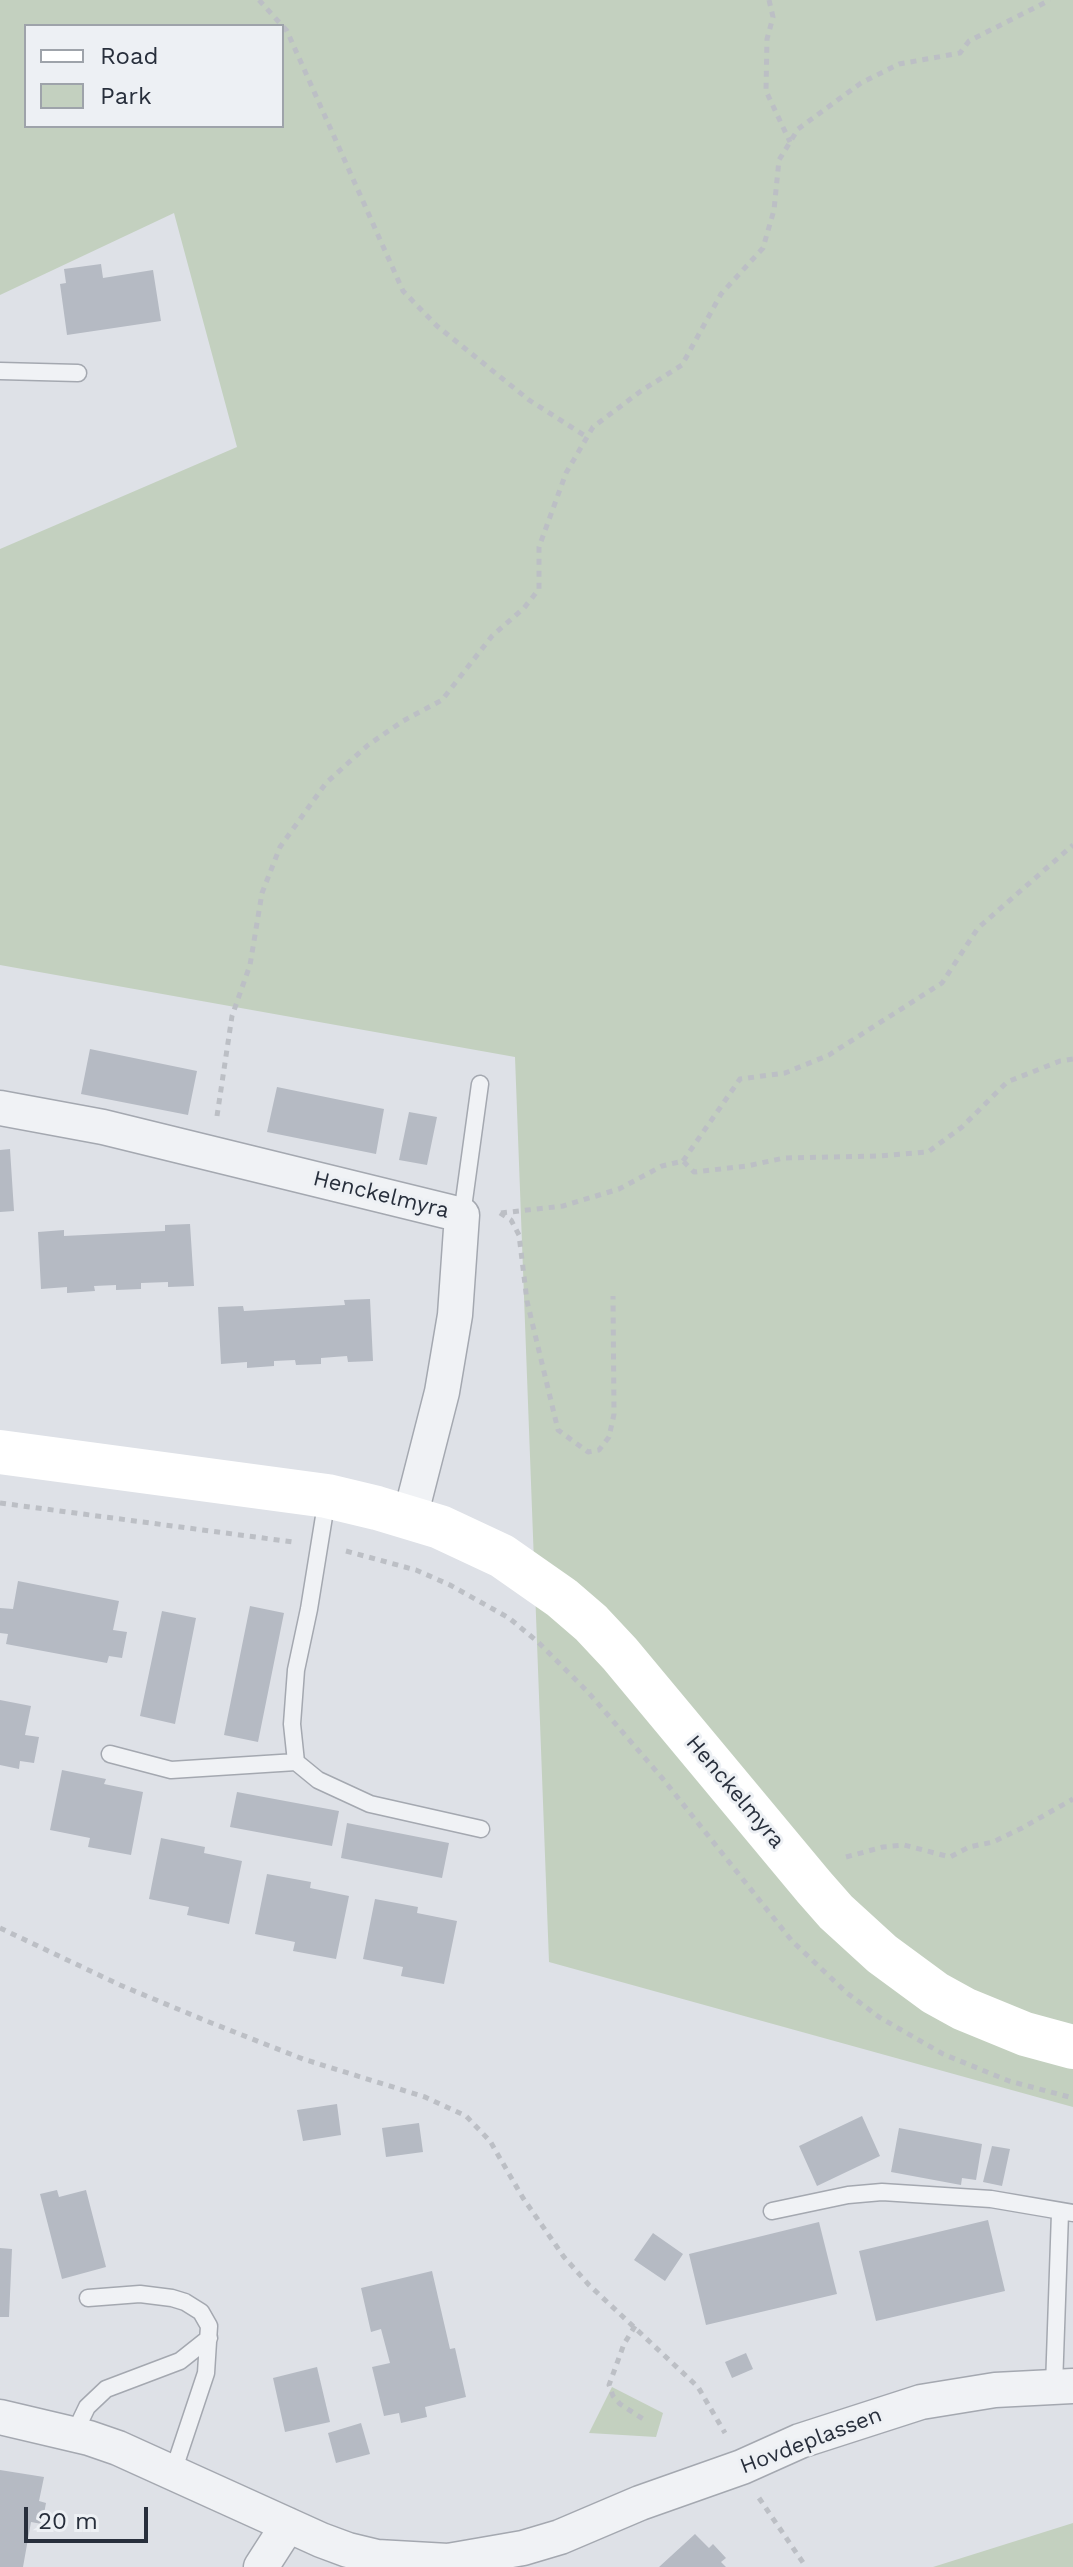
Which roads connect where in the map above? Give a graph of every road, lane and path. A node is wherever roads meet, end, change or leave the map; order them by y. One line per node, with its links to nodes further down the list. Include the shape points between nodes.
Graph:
1 (259, 0): 4 (path)
2 (769, 0): 6 (path, via 773,17 766,91)
3 (1050, 0): 6 (path, via 969,41 960,53 899,64 861,83 798,129)
4 (281, 24)
5 (284, 28): 9 (path, via 403,291 437,326 529,400)
6 (790, 142): 9 (path, via 779,160 774,210 763,248 721,294 682,365 593,427)
7 (0, 371): 8 (lane)
8 (78, 373)
9 (587, 437): 14 (path, via 566,473 539,547 539,589 492,636 442,700 368,745 326,783 280,847 262,893 250,965 232,1016)
10 (1073, 845): 15 (path, via 978,928 942,983 829,1055 785,1073 740,1079)
11 (1073, 1059): 15 (path, via 1007,1082 928,1152 784,1158 694,1172)
12 (480, 1084): 16 (lane)
13 (0, 1108): 14 (street, Henckelmyra)
14 (209, 1153): 16 (street, Henckelmyra)
15 (683, 1161): 17 (path, via 563,1206)
16 (478, 1212): 17 (path); 22 (street, Henckelmyra, via 442,1392)
17 (501, 1213): 18 (path, via 519,1235 527,1301 558,1430 588,1452 599,1450 609,1437 614,1414)
18 (613, 1296)
19 (0, 1452): 20 (street, Henckelmyra)
20 (327, 1496): 22 (street, Henckelmyra); 23 (lane)
21 (0, 1503): 23 (path)
22 (410, 1517): 29 (street, Henckelmyra, via 502,1556 591,1623)
23 (319, 1546): 24 (path); 26 (lane, via 296,1670)
24 (377, 1558)
25 (110, 1754): 26 (lane, via 171,1770)
26 (296, 1762): 28 (lane, via 318,1780 370,1804)
27 (1073, 1799): 29 (path, via 1022,1828 950,1857 904,1845 848,1857 835,1863)
28 (481, 1829)
29 (814, 1887): 31 (street, Henckelmyra, via 882,1954 935,1993 998,2024)
30 (0, 1928): 35 (path, via 209,2022 466,2116 490,2141 564,2257)
31 (1073, 2047)
32 (772, 2211): 33 (lane, via 882,2192 991,2199)
33 (1066, 2213): 37 (lane)
34 (88, 2298): 36 (lane, via 140,2294 185,2302 201,2312)
35 (635, 2326): 39 (path, via 609,2385 620,2404); 41 (path, via 698,2387)
36 (209, 2338): 40 (lane, via 180,2361 106,2389 87,2407); 42 (lane, via 206,2373)
37 (1063, 2386): 41 (street, Hovdeplassen, via 921,2402 847,2424)
38 (0, 2417): 40 (street, Hovdeplassen)
39 (643, 2419)
40 (74, 2434): 42 (street, Hovdeplassen)
41 (742, 2467): 44 (street, Hovdeplassen, via 640,2503); 46 (path)
42 (173, 2472): 43 (street, Hovdeplassen)
43 (288, 2525): 44 (street, Hovdeplassen, via 348,2550 406,2560 448,2561 523,2548); 45 (street)
44 (564, 2552)
45 (261, 2567)
46 (806, 2567)

